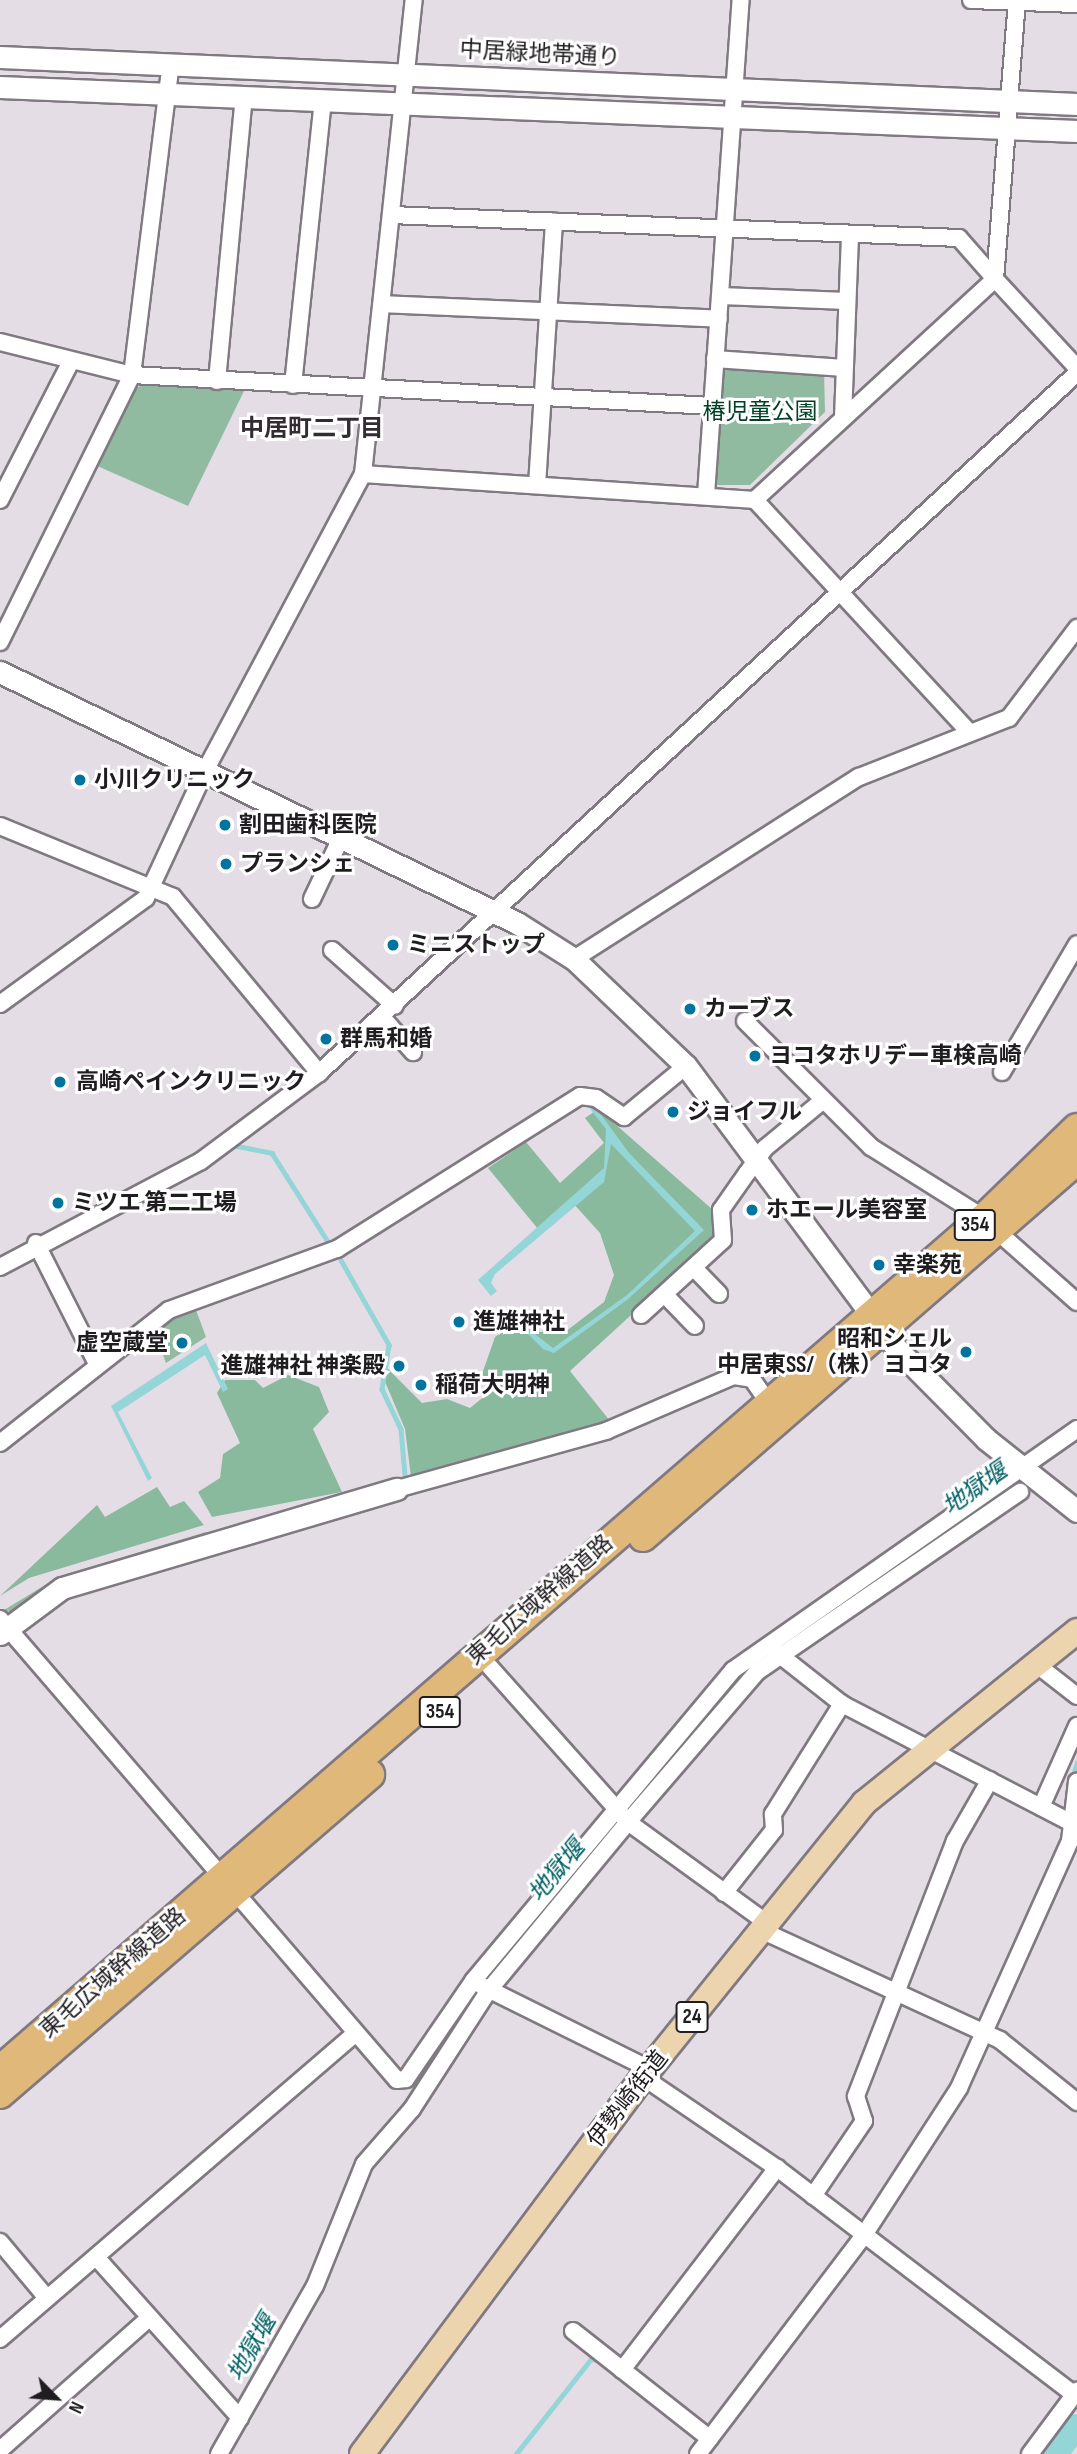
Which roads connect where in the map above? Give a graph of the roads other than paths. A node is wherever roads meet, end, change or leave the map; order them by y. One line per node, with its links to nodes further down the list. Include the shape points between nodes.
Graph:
1 (414, 0): 8 (street)
2 (741, 0): 10 (street)
3 (971, 0): 4 (street)
4 (1017, 1): 5 (street); 14 (street)
5 (1077, 4)
6 (0, 57): 7 (street, 中居緑地帯通り)
7 (171, 63): 8 (street, 中居緑地帯通り); 11 (street)
8 (407, 73): 10 (street, 中居緑地帯通り); 15 (street)
9 (0, 87): 11 (street)
10 (734, 91): 14 (street, 中居緑地帯通り); 17 (street)
11 (168, 94): 12 (street); 35 (street)
12 (244, 97): 13 (street); 36 (street)
13 (323, 101): 15 (street); 37 (street)
14 (1008, 102): 16 (street, 中居緑地帯通り); 18 (street)
15 (403, 104): 17 (street); 20 (street)
16 (1077, 104)
17 (732, 119): 18 (street); 22 (street)
18 (1006, 128): 19 (street); 24 (street)
19 (1077, 131)
20 (391, 215): 21 (street); 27 (street)
21 (554, 222): 22 (street); 28 (street)
22 (725, 230): 23 (street); 25 (street)
23 (850, 234): 24 (street, via 959,238); 26 (street)
24 (995, 279): 34 (street); 41 (street)
25 (720, 296): 26 (street); 29 (street)
26 (847, 301): 33 (street)
27 (382, 304): 28 (street); 38 (street)
28 (548, 311): 29 (street); 39 (street)
29 (719, 319): 31 (street)
30 (2, 347): 32 (street)
31 (715, 359): 33 (street); 40 (street)
32 (71, 361): 35 (street); 45 (street)
33 (844, 369): 41 (street)
34 (1077, 370): 47 (street)
35 (132, 375): 36 (street); 49 (street)
36 (217, 381): 37 (street)
37 (293, 385): 38 (street)
38 (372, 390): 39 (street); 42 (street)
39 (543, 400): 40 (street); 43 (street)
40 (712, 406): 44 (street)
41 (843, 418): 46 (street)
42 (363, 474): 43 (street); 52 (street)
43 (537, 485): 44 (street)
44 (706, 495): 46 (street)
45 (0, 500)
46 (755, 500): 47 (street)
47 (840, 593): 51 (street); 57 (street)
48 (1077, 628): 51 (street, via 1009,718)
49 (0, 642)
50 (0, 672): 52 (street)
51 (968, 731): 60 (street, via 859,777)
52 (204, 773): 54 (street); 55 (street)
53 (0, 826): 55 (street)
54 (341, 838): 56 (street); 57 (street)
55 (154, 886): 61 (street, via 146,898); 68 (street, via 173,897)
56 (312, 899)
57 (491, 911): 60 (street); 62 (street)
58 (1077, 944): 67 (street)
59 (332, 950): 62 (street)
60 (574, 959): 66 (street)
61 (0, 1004)
62 (395, 1006): 63 (street)
63 (382, 1017): 65 (street); 68 (street)
64 (745, 1021): 69 (street)
65 (413, 1052)
66 (686, 1066): 72 (street); 83 (street, via 624,1117 596,1098 580,1096 337,1249 169,1310)
67 (1002, 1072)
68 (319, 1073): 74 (street, via 201,1161)
69 (821, 1102): 72 (street); 73 (street, via 871,1147)
70 (1077, 1128): 73 (highway, 東毛広域幹線道路 / 354)
71 (1077, 1160): 73 (highway, 東毛広域幹線道路 / 354)
72 (756, 1161): 76 (street, via 721,1210 723,1240); 81 (street)
73 (991, 1225): 79 (street); 81 (highway, 東毛広域幹線道路 / 354)
74 (36, 1243): 75 (street); 83 (street)
75 (0, 1267)
76 (694, 1268): 77 (street); 78 (street)
77 (719, 1294)
78 (665, 1295): 80 (street); 82 (street)
79 (1077, 1302)
80 (642, 1315)
81 (876, 1325): 84 (highway, 東毛広域幹線道路 / 354); 87 (street, via 947,1403); 96 (highway, 東毛広域幹線道路 / 354)
82 (695, 1326)
83 (96, 1362): 86 (street)
84 (769, 1403): 88 (street, via 752,1379 734,1376 606,1431); 107 (highway, 東毛広域幹線道路 / 354)
85 (1077, 1429): 87 (street)
86 (0, 1443)
87 (1020, 1467): 90 (street); 93 (street)
88 (397, 1489): 91 (street, via 62,1588)
89 (1020, 1492): 94 (street)
90 (1077, 1511)
91 (3, 1627): 107 (street)
92 (1077, 1631): 95 (main road, 伊勢崎街道 / 24)
93 (770, 1644): 94 (street); 103 (street, via 723,1680)
94 (780, 1657): 98 (street); 105 (street, via 737,1691)
95 (1036, 1664): 97 (street); 100 (main road, 伊勢崎街道 / 24)
96 (490, 1667): 103 (street); 107 (highway, 東毛広域幹線道路 / 354)
97 (1077, 1696)
98 (842, 1704): 100 (street); 108 (street, via 773,1814 774,1830)
99 (1077, 1726): 104 (street)
100 (925, 1749): 101 (street); 109 (main road, 伊勢崎街道 / 24, via 864,1803)
101 (990, 1780): 104 (street); 112 (street, via 955,1841)
102 (1077, 1782): 106 (street)
103 (614, 1807): 105 (street); 110 (street)
104 (1041, 1807): 106 (street)
105 (628, 1822): 108 (street); 111 (street)
106 (1076, 1826): 114 (street)
107 (229, 1886): 113 (street); 115 (highway, 東毛広域幹線道路 / 354); 117 (highway, 東毛広域幹線道路 / 354)
108 (724, 1893): 109 (street)
109 (764, 1926): 112 (street); 116 (main road, 伊勢崎街道 / 24)
110 (473, 1981): 111 (street); 113 (street, via 406,2079 397,2080)
111 (489, 1990): 116 (street); 130 (street, via 412,2109 365,2164 315,2286)
112 (896, 1996): 114 (street); 120 (street, via 856,2096 864,2122)
113 (355, 2034): 123 (street)
114 (985, 2035): 118 (street); 121 (street, via 943,2115)
115 (0, 2070)
116 (646, 2073): 119 (street); 134 (main road, 伊勢崎街道 / 24)
117 (0, 2094)
118 (1077, 2102)
119 (777, 2168): 120 (street); 128 (street)
120 (813, 2196): 121 (street)
121 (864, 2235): 129 (street); 131 (street)
122 (0, 2242): 124 (street)
123 (96, 2257): 124 (street); 125 (street)
124 (47, 2298): 127 (street)
125 (148, 2319): 130 (street); 132 (street)
126 (573, 2332): 128 (street)
127 (0, 2339)
128 (622, 2370): 131 (street)
129 (1076, 2392): 136 (street)
130 (240, 2418): 133 (street)
131 (710, 2439): 135 (street)
132 (0, 2450)
133 (219, 2454)
134 (362, 2454)
135 (698, 2454)
136 (1030, 2454)

